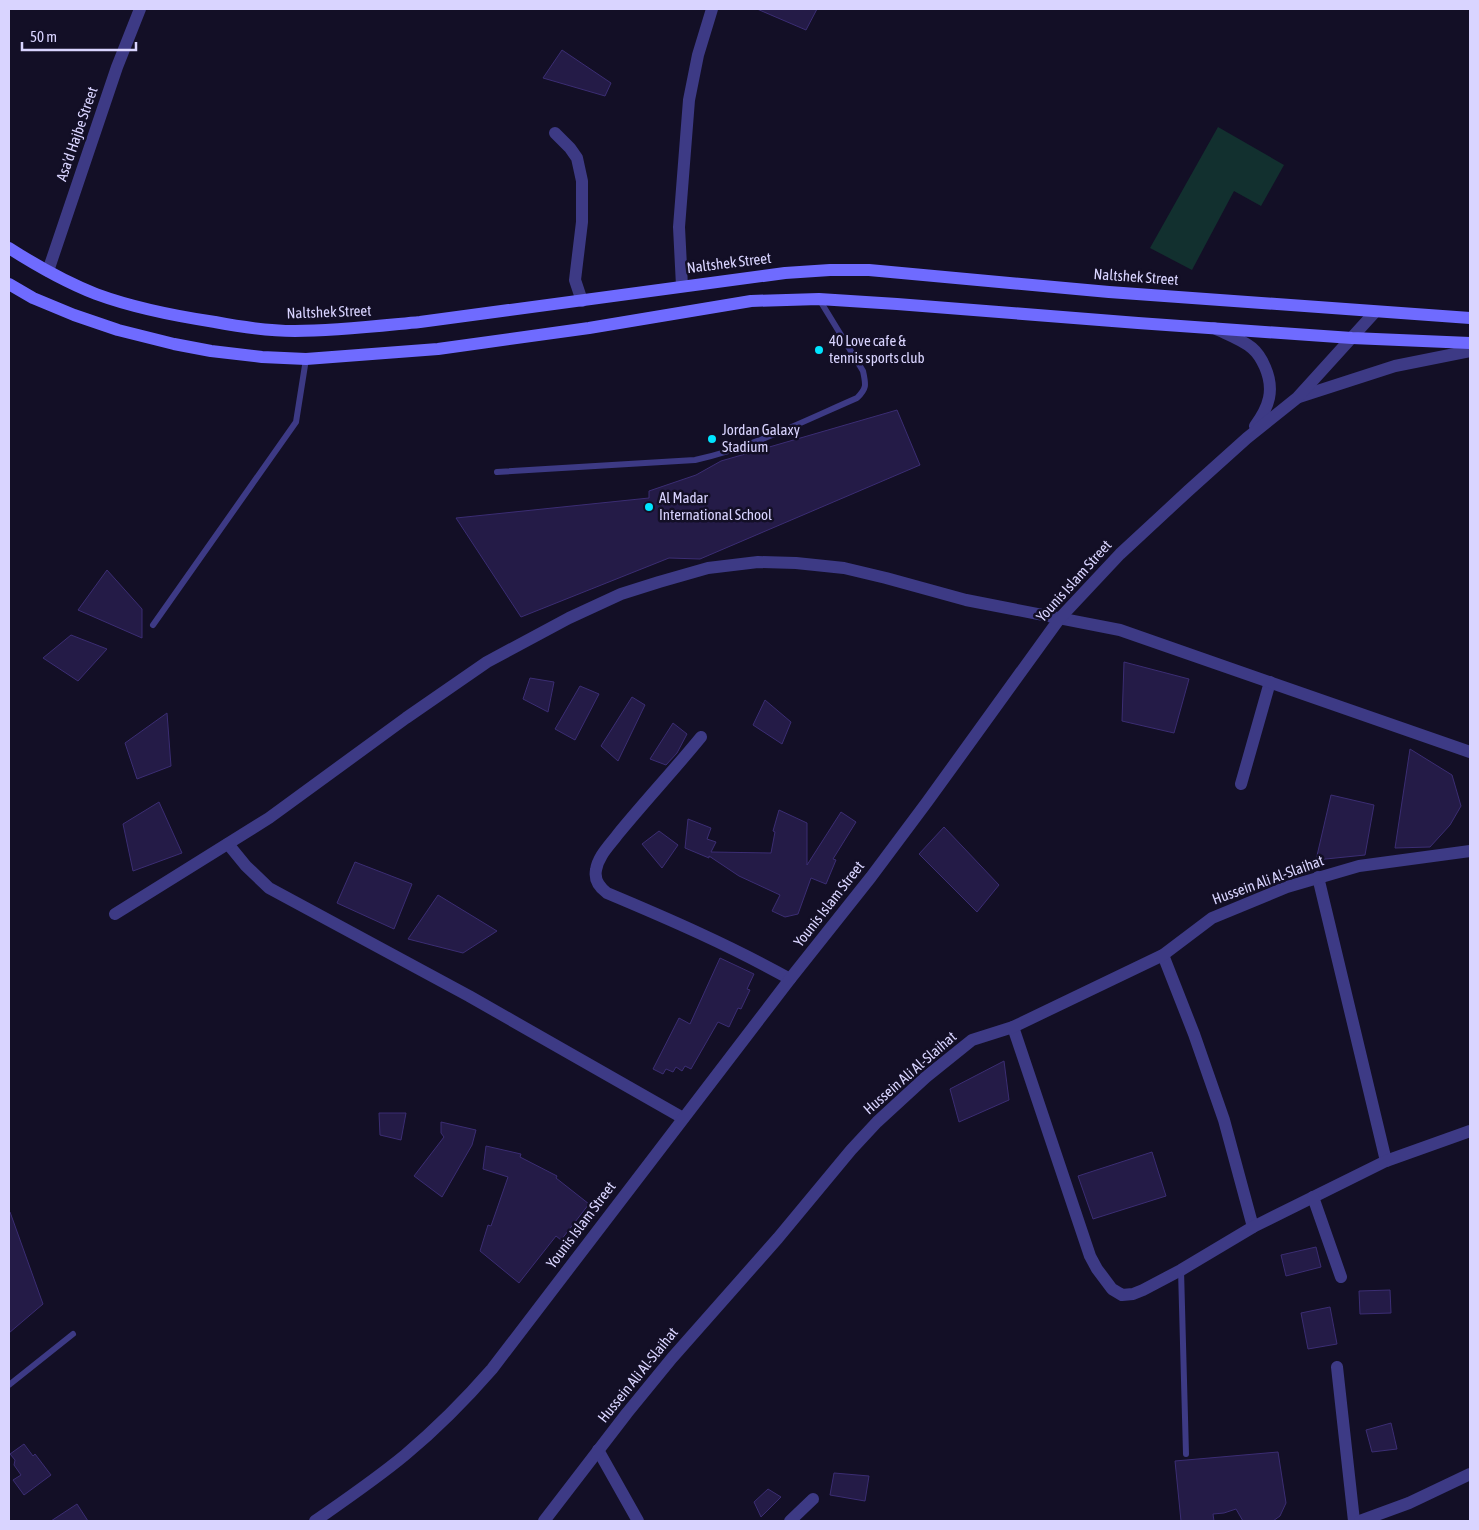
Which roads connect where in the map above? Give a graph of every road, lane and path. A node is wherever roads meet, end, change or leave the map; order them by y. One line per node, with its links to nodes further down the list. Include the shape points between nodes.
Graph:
1 (140, 9): 5 (street, Asa'd Hajbe Street)
2 (712, 9): 7 (street, via 698,54 690,100 678,227)
3 (556, 133): 9 (street, via 577,158 582,181 582,222 575,280)
4 (9, 248): 5 (main road, Naltshek Street)
5 (48, 270): 9 (main road, Naltshek Street, via 96,294 142,308 245,327 293,331 411,323)
6 (9, 284): 16 (main road, via 50,305 137,335 211,351)
7 (682, 286): 9 (main road, Naltshek Street); 10 (main road, Naltshek Street, via 785,273 869,270)
8 (818, 299): 12 (main road); 16 (main road, via 751,301 438,349); 19 (lane, via 862,371 866,383 857,398 739,448 695,460)
9 (582, 301)
10 (1376, 312): 11 (main road, Naltshek Street); 13 (street, Younis Islam Street)
11 (1470, 318)
12 (1213, 328): 13 (main road); 18 (street, via 1254,349 1269,377 1269,402)
13 (1352, 338): 14 (main road); 17 (street, Younis Islam Street)
14 (1470, 343)
15 (1470, 351): 17 (street, via 1395,366)
16 (306, 359): 21 (lane, via 296,422)
17 (1297, 398): 18 (street, Younis Islam Street)
18 (1247, 438): 20 (street, Younis Islam Street, via 1120,554)
19 (497, 472)
20 (1060, 618): 22 (street, via 1120,630); 26 (street, via 974,602 844,568 758,562 708,568 621,594 487,662); 31 (street, Younis Islam Street, via 928,802)
21 (153, 625)
22 (1270, 682): 24 (street); 25 (street)
23 (701, 738): 31 (street, via 603,854 596,880 607,893 675,922)
24 (1470, 752)
25 (1241, 784)
26 (228, 844): 29 (street); 33 (street, via 269,888)
27 (1470, 851): 28 (street, Hussein Ali Al-Slaihat, via 1368,865)
28 (1318, 877): 30 (street, Hussein Ali Al-Slaihat, via 1212,918); 35 (street)
29 (116, 914)
30 (1163, 955): 32 (street, Hussein Ali Al-Slaihat); 37 (street, via 1224,1120)
31 (790, 979): 33 (street, Younis Islam Street)
32 (1014, 1027): 38 (street, via 1077,1220 1097,1269 1112,1289 1122,1295 1133,1294); 43 (street, Hussein Ali Al-Slaihat, via 972,1040 878,1122 672,1358)
33 (683, 1118): 47 (street, Younis Islam Street, via 478,1385 404,1456)
34 (1470, 1131): 35 (street)
35 (1386, 1161): 36 (street)
36 (1313, 1197): 37 (street); 39 (street)
37 (1253, 1227): 38 (street)
38 (1181, 1270): 44 (lane)
39 (1341, 1277)
40 (74, 1334): 42 (lane)
41 (1337, 1367): 51 (street)
42 (9, 1385)
43 (598, 1450): 48 (street, Hussein Ali Al-Slaihat); 49 (street)
44 (1186, 1454)
45 (1470, 1474): 52 (street, via 1409,1503)
46 (813, 1499): 50 (street)
47 (315, 1521)
48 (544, 1521)
49 (638, 1521)
50 (790, 1521)
51 (1354, 1521)
52 (1360, 1521)

